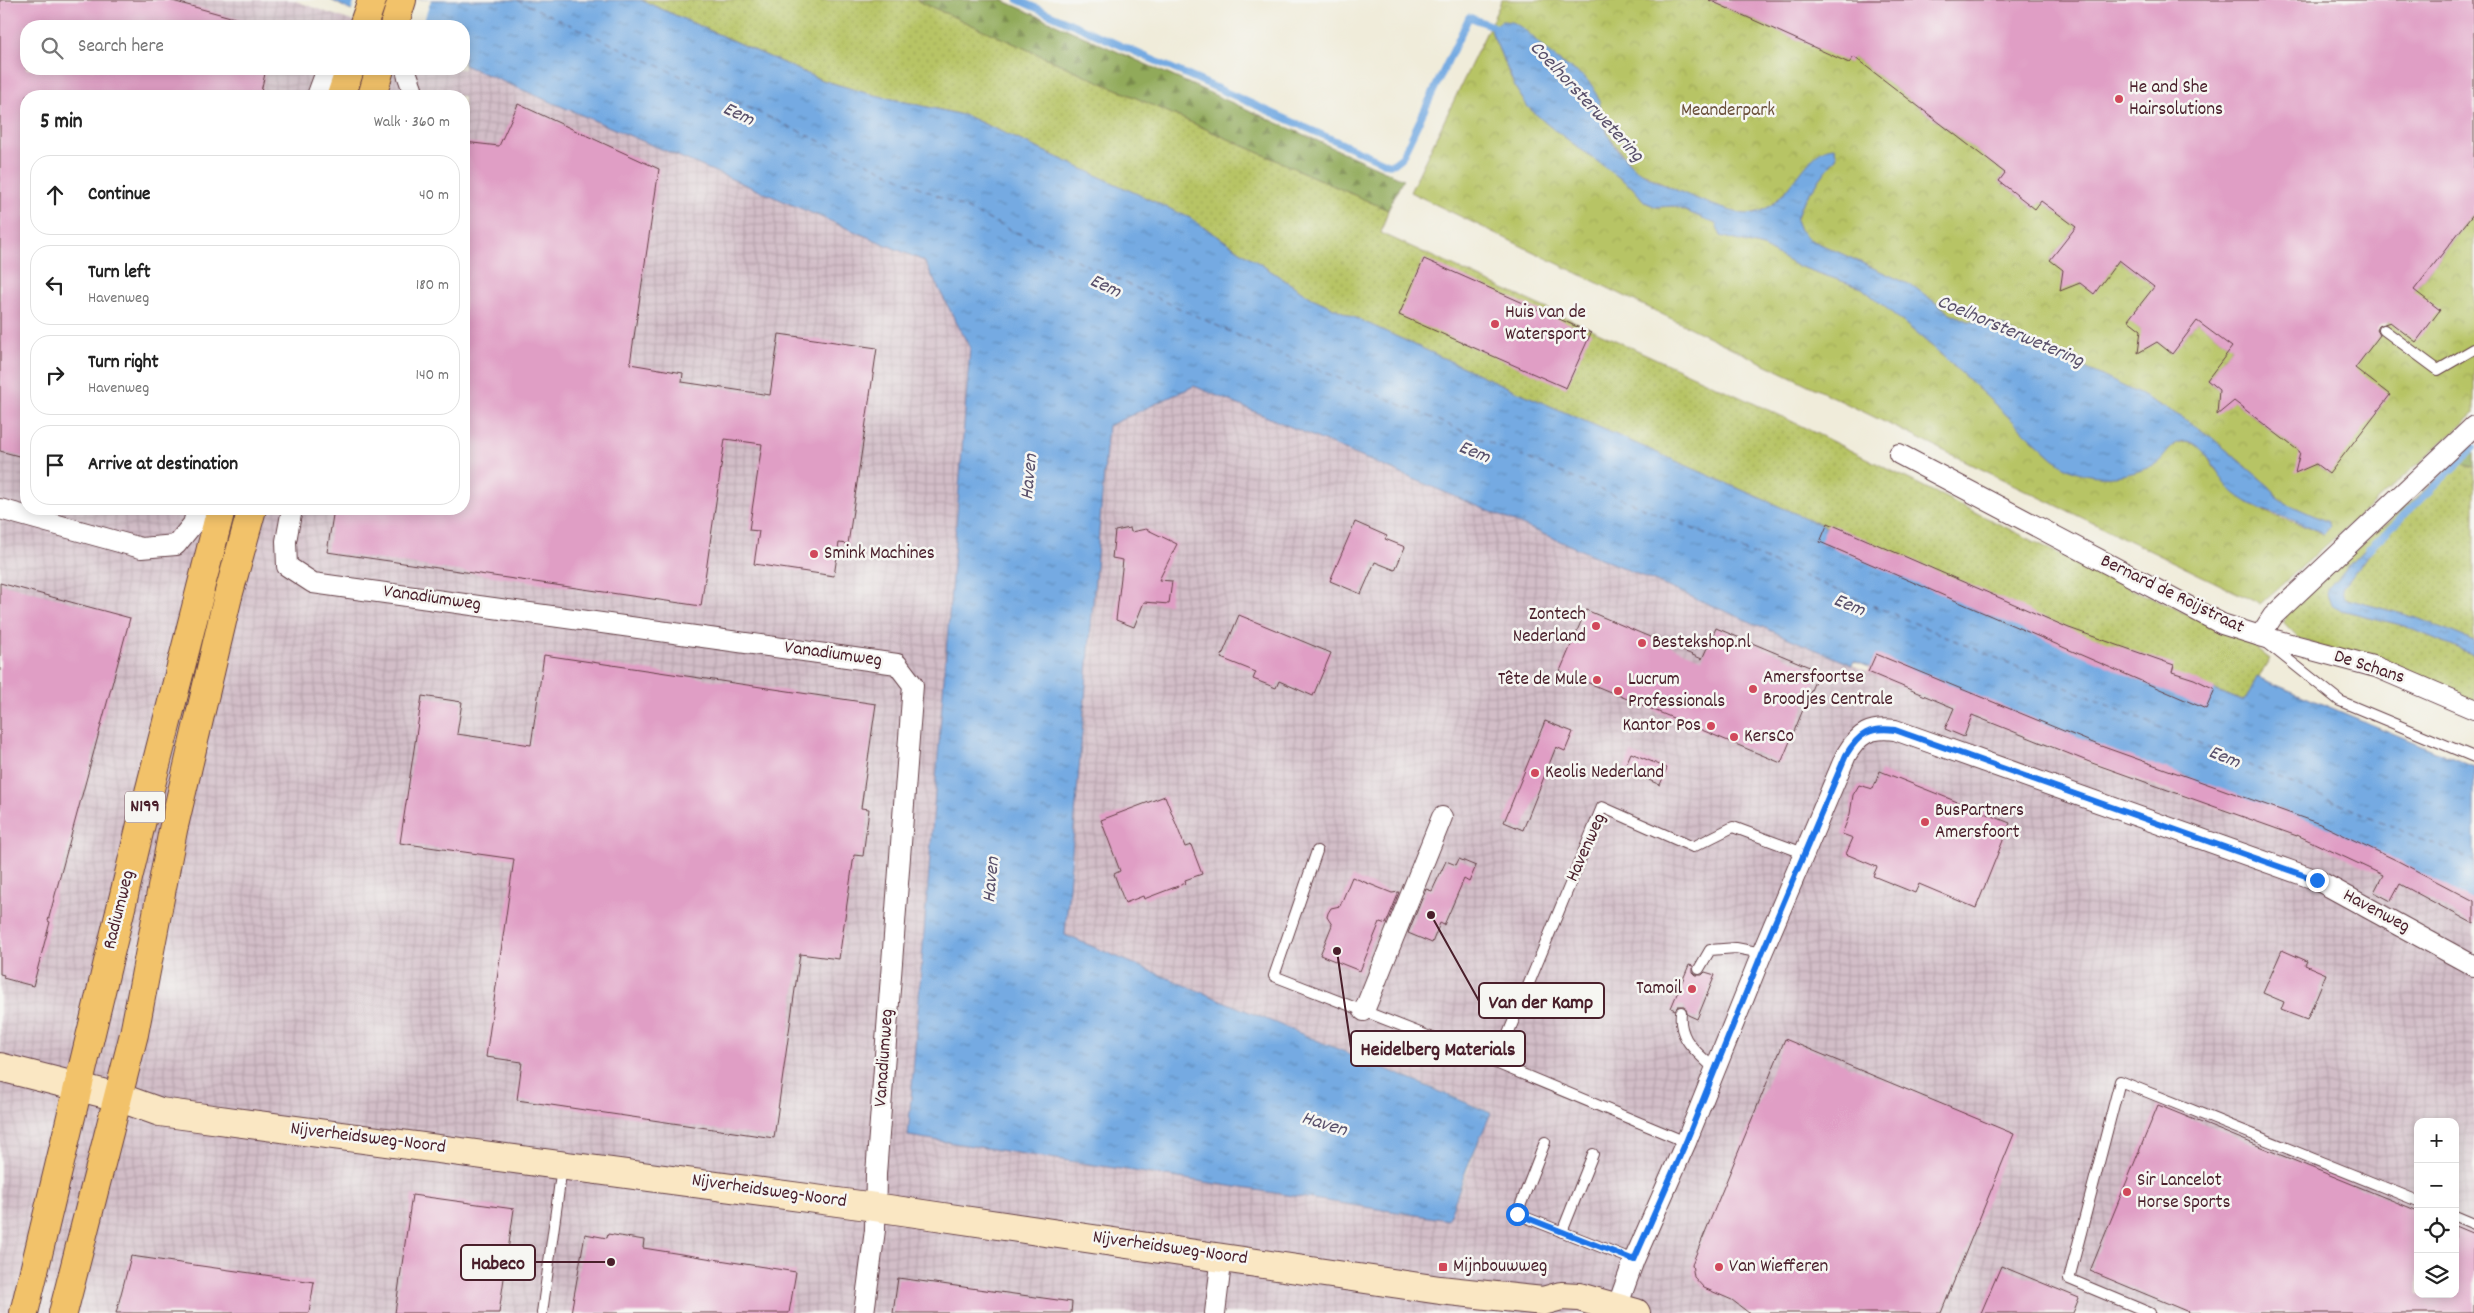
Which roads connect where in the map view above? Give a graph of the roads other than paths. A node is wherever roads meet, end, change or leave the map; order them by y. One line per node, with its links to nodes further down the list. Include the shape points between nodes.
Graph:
1 (372, 0): 3 (main road)
2 (402, 0): 4 (main road)
3 (365, 20)
4 (396, 20)
5 (325, 75): 9 (street)
6 (348, 75): 10 (main road)
7 (378, 75): 11 (main road)
8 (407, 75): 12 (street)
9 (319, 90)
10 (343, 90)
11 (374, 90)
12 (412, 90)
13 (2384, 330): 14 (lane, via 2438,370)
14 (2474, 349)
15 (2474, 426): 24 (street, Bernard de Roijstraat, via 2273,616)
16 (1899, 454): 24 (street, Bernard de Roijstraat, via 2200,613)
17 (0, 509): 18 (street)
18 (20, 515)
19 (22, 515): 20 (street, via 141,548 176,545 193,524)
20 (195, 515)
21 (219, 515): 38 (main road, Radiumweg / N199)
22 (250, 515): 39 (main road, Radiumweg / N199, bridge, via 228,596 174,830 134,1034)
23 (291, 515): 45 (street, Vanadiumweg, via 286,541 287,566 312,583 897,664 914,686)
24 (2260, 636): 25 (street, De Schans, via 2376,667); 26 (lane, via 2340,701)
25 (2474, 709)
26 (2474, 757)
27 (1442, 817): 33 (street)
28 (1317, 851): 33 (lane, via 1274,976)
29 (1806, 854): 30 (street, Havenweg); 31 (street, Havenweg, via 1853,744 1869,731 1880,728 1895,730 2317,880); 35 (lane, Havenweg, via 1733,827 1692,847 1602,807)
30 (1762, 953): 32 (lane, via 1736,948 1710,950); 37 (street, Havenweg)
31 (2474, 966)
32 (1698, 969)
33 (1364, 1011): 35 (lane)
34 (1681, 1012): 37 (lane, via 1681,1032)
35 (1496, 1063): 41 (lane)
36 (0, 1067): 38 (street, Nijverheidsweg-Noord)
37 (1715, 1070): 41 (street, Havenweg)
38 (77, 1087): 39 (street, Nijverheidsweg-Noord); 53 (main road, Radiumweg)
39 (118, 1097): 43 (street, Nijverheidsweg-Noord, via 160,1112); 54 (main road, Radiumweg)
40 (1545, 1142): 48 (lane, via 1517,1214)
41 (1686, 1142): 50 (street, Havenweg)
42 (1593, 1154): 48 (lane)
43 (562, 1164): 45 (street, Nijverheidsweg-Noord); 55 (lane)
44 (2414, 1199): 59 (lane, via 2120,1081 2069,1279)
45 (875, 1207): 49 (street, Nijverheidsweg-Noord); 56 (street, via 876,1230)
46 (2459, 1218): 47 (lane)
47 (2474, 1224)
48 (1562, 1232): 50 (lane)
49 (1222, 1256): 51 (street, Nijverheidsweg-Noord, via 1440,1290); 57 (street)
50 (1634, 1260): 52 (street, Havenweg)
51 (1543, 1301): 52 (street, Nijverheidsweg-Noord, via 1562,1296 1579,1297); 58 (street, Nijverheidsweg-Noord)
52 (1623, 1311)
53 (24, 1313)
54 (63, 1313)
55 (542, 1313)
56 (864, 1313)
57 (1215, 1313)
58 (1568, 1313)
59 (2150, 1313)

